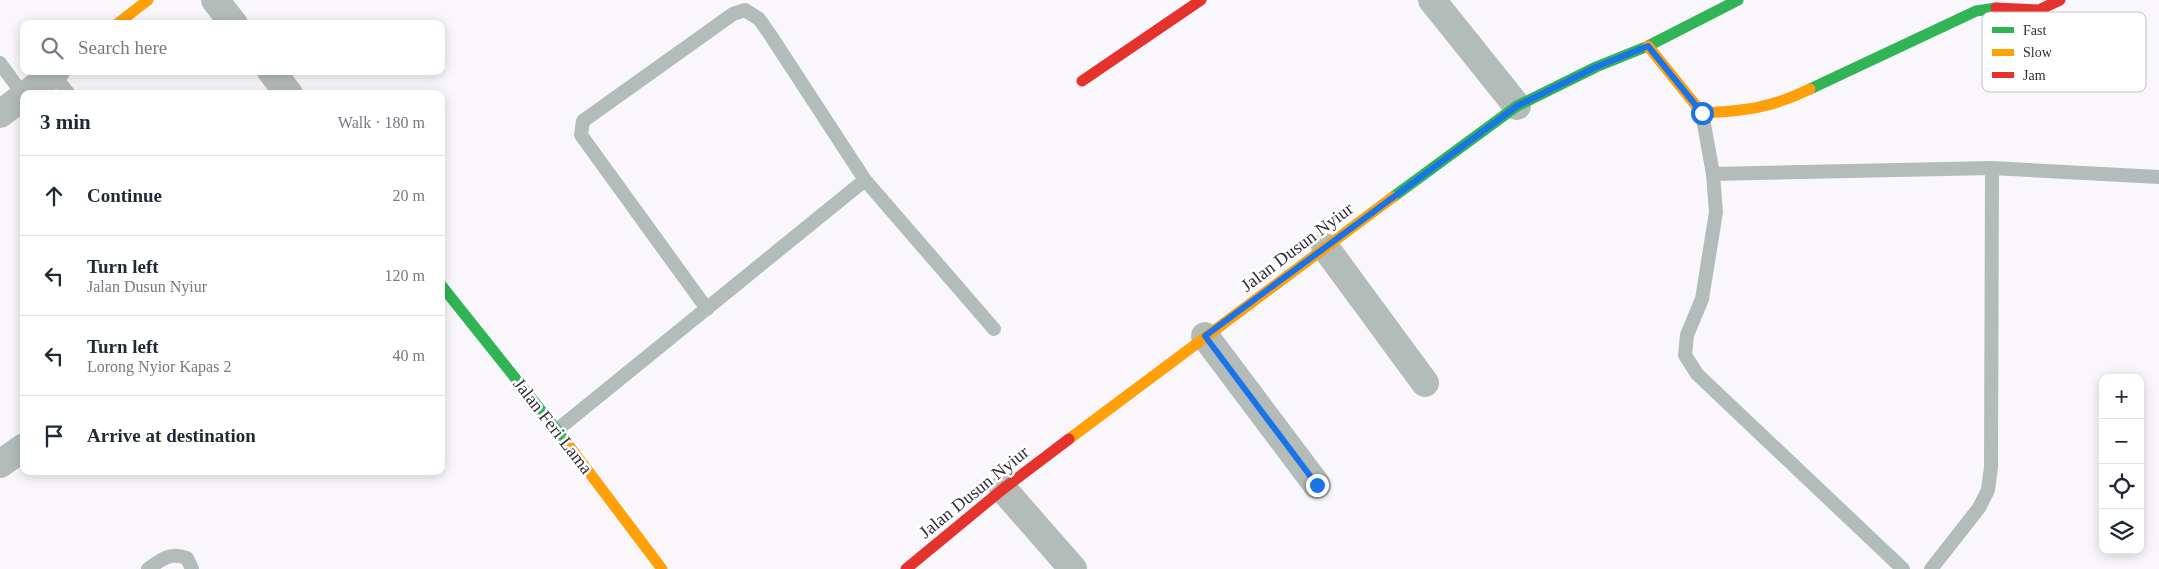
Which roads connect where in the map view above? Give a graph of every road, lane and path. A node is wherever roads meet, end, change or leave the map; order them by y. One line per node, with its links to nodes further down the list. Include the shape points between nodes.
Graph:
1 (148, 0): 7 (street)
2 (215, 0): 8 (street)
3 (1200, 0): 13 (street)
4 (1432, 0): 18 (street)
5 (1738, 0): 9 (street, Jalan Dusun Nyiur)
6 (2060, 0): 19 (street, via 2039,10 1988,8 1976,11 1783,102 1743,111)
7 (122, 20)
8 (231, 20)
9 (1648, 46): 18 (street, Jalan Dusun Nyiur, via 1596,67); 19 (street)
10 (0, 63): 14 (lane)
11 (274, 75): 16 (street)
12 (59, 80): 15 (street)
13 (1082, 81)
14 (21, 90)
15 (36, 90)
16 (286, 90)
17 (20, 99): 20 (street)
18 (1517, 106): 25 (street, Jalan Dusun Nyiur)
19 (1702, 113): 22 (lane)
20 (0, 114)
21 (1992, 168): 22 (lane); 23 (lane); 42 (lane, via 1991,457 1988,490 1980,508)
22 (1713, 174): 41 (lane, via 1716,212 1712,241 1702,299 1687,335 1685,355 1697,374)
23 (2159, 177)
24 (865, 180): 27 (lane); 27 (lane, via 769,33 759,19 745,10 733,14 583,121 581,135); 28 (lane)
25 (1325, 247): 29 (street, Jalan Dusun Nyiur); 30 (street)
26 (445, 290): 31 (street, Jalan Feri Lama)
27 (707, 309): 31 (lane)
28 (994, 329)
29 (1205, 336): 34 (street); 35 (street, Jalan Dusun Nyiur)
30 (1425, 383)
31 (557, 430): 38 (street, Jalan Feri Lama)
32 (20, 450): 33 (street)
33 (0, 464)
34 (1317, 485)
35 (1004, 489): 39 (street, Jalan Dusun Nyiur); 40 (street)
36 (148, 569): 37 (lane, via 166,556 178,555 187,558)
37 (192, 569)
38 (662, 569)
39 (906, 569)
40 (1074, 569)
41 (1902, 569)
42 (1931, 569)

